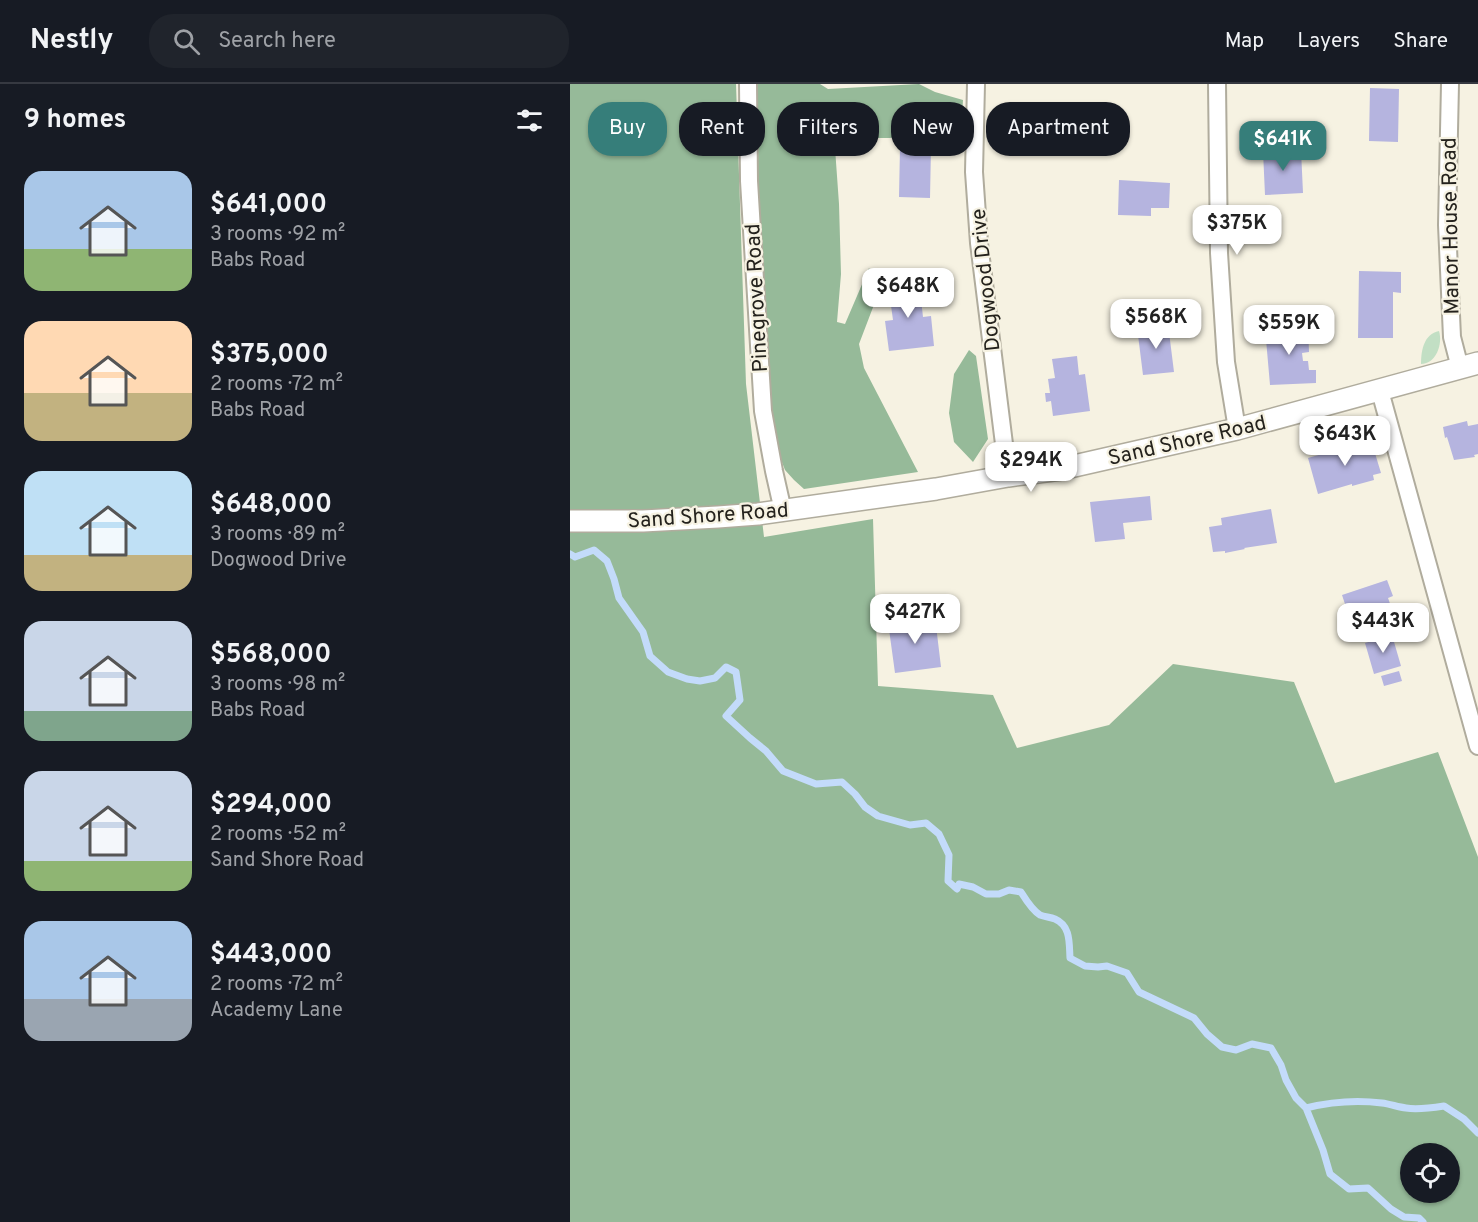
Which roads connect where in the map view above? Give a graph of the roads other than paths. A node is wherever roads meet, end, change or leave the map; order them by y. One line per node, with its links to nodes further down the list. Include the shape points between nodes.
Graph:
1 (748, 84): 9 (street, Pinegrove Road, via 749,181 763,411)
2 (976, 84): 8 (street, Dogwood Drive, via 974,172 979,243)
3 (1217, 84): 7 (street, via 1220,264 1226,362)
4 (1450, 84): 5 (street, Manor House Road, via 1447,225 1452,337)
5 (1469, 365): 6 (street, Sand Shore Road)
6 (1380, 391): 7 (street, Sand Shore Road); 11 (street)
7 (1237, 429): 8 (street, Sand Shore Road, via 1061,469)
8 (1008, 476): 9 (street, Sand Shore Road)
9 (783, 511): 10 (street, Sand Shore Road, via 718,518)
10 (570, 521)
11 (1478, 746)

